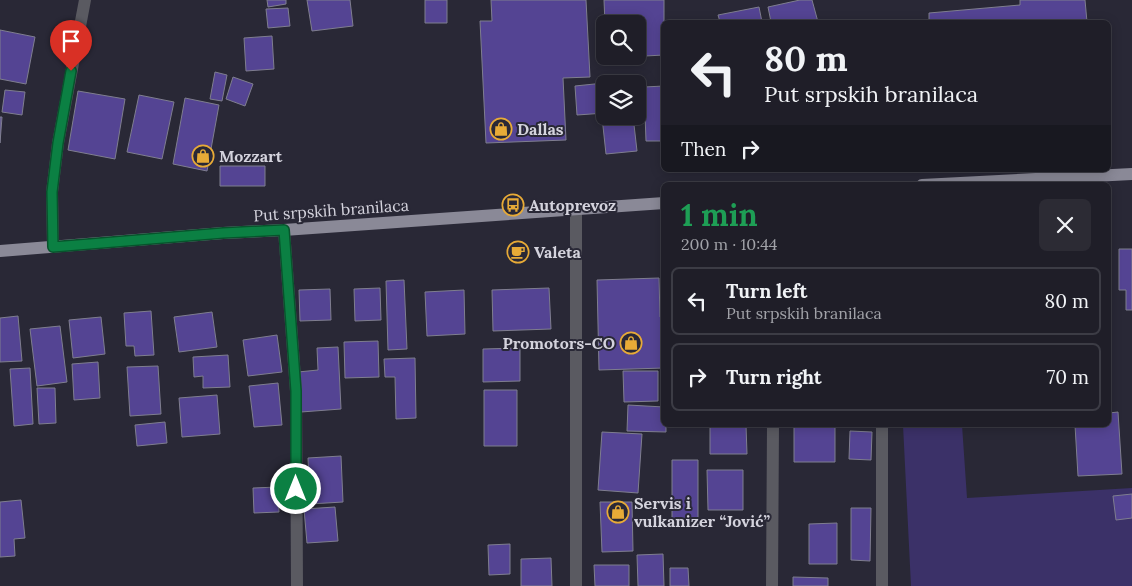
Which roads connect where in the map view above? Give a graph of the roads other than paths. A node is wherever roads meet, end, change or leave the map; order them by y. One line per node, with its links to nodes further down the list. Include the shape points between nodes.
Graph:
1 (84, 0): 7 (street, via 58,143 52,192)
2 (1132, 174): 3 (main road)
3 (982, 182)
4 (661, 203): 5 (main road, Put srpskih branilaca)
5 (576, 209): 6 (main road, Put srpskih branilaca); 12 (street)
6 (284, 230): 7 (main road, Put srpskih branilaca); 11 (street, via 296,391)
7 (53, 247): 8 (main road, Put srpskih branilaca)
8 (0, 251)
9 (773, 427): 13 (street)
10 (882, 427): 14 (street)
11 (297, 586)
12 (576, 586)
13 (772, 586)
14 (882, 586)

